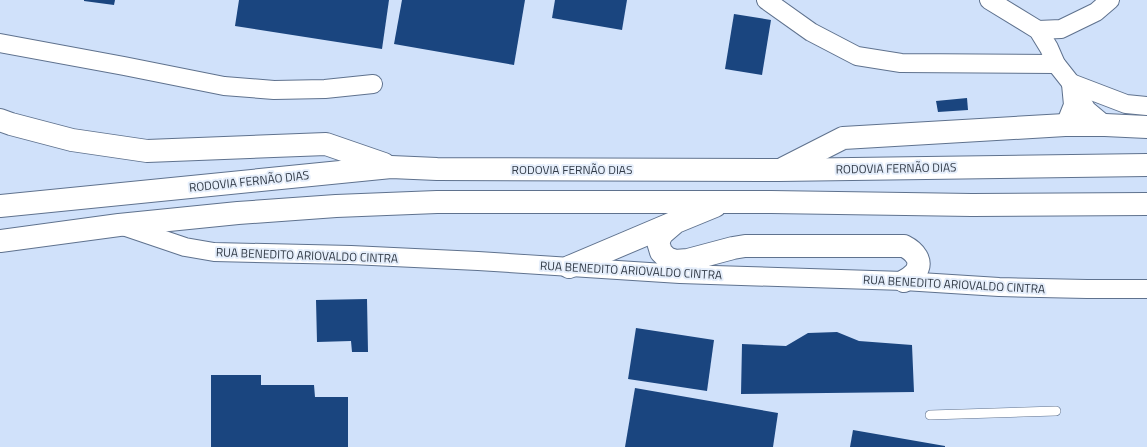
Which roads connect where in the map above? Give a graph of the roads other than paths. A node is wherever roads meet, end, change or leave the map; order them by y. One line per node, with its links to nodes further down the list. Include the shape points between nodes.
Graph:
1 (766, 0): 6 (street, via 811,32 857,56 901,63)
2 (989, 0): 4 (street)
3 (1110, 0): 4 (street, via 1096,12 1061,29)
4 (1038, 30): 6 (street)
5 (0, 43): 8 (street, via 224,86 281,90)
6 (1056, 64): 7 (street)
7 (1071, 83): 9 (street, via 1126,104); 11 (street, via 1073,105); 12 (street, via 1087,110)
8 (373, 84)
9 (1147, 106)
10 (0, 120): 15 (highway, via 72,140 146,151 326,144)
11 (1064, 125): 12 (highway); 16 (highway, via 844,138)
12 (1105, 125): 13 (highway)
13 (1147, 127)
14 (1147, 165): 16 (highway, RODOVIA FERNÃO DIAS)
15 (391, 167): 16 (highway, RODOVIA FERNÃO DIAS); 19 (highway, RODOVIA FERNÃO DIAS)
16 (779, 170)
17 (725, 202): 18 (highway); 20 (highway); 21 (highway, via 437,202 336,206)
18 (1147, 204)
19 (0, 206)
20 (676, 222): 23 (highway); 24 (highway, via 662,234 658,242 661,252 675,261 745,246 904,246 917,256 918,264 916,272)
21 (119, 224): 22 (highway); 23 (street, RUA BENEDITO ARIOVALDO CINTRA, via 185,247 214,252 351,255)
22 (0, 241)
23 (569, 267): 24 (street, RUA BENEDITO ARIOVALDO CINTRA, via 680,274)
24 (904, 281): 25 (street, RUA BENEDITO ARIOVALDO CINTRA, via 999,287)
25 (1147, 289)
26 (1056, 410): 27 (lane)
27 (930, 415)

